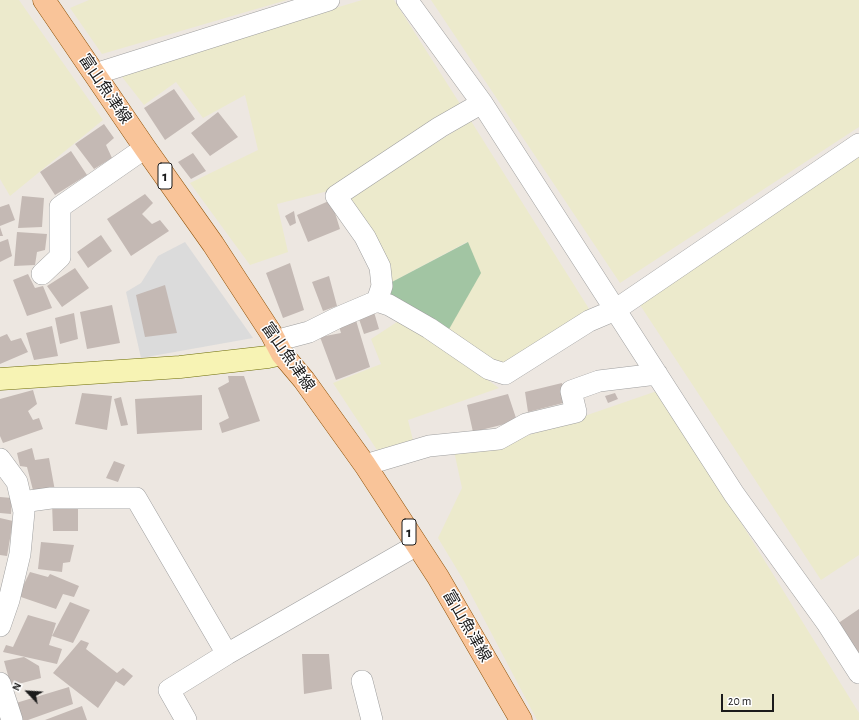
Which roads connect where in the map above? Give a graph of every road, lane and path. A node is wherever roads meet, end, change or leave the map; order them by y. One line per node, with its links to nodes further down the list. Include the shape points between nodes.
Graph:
1 (44, 0): 4 (main road, 富山魚津線 / 1)
2 (329, 0): 4 (street)
3 (408, 0): 5 (street)
4 (95, 74): 7 (main road, 富山魚津線 / 1)
5 (482, 103): 9 (street, via 440,127 336,196 365,237 380,267 382,286); 10 (street)
6 (859, 144): 10 (street)
7 (145, 148): 8 (street, via 60,208 60,257); 11 (main road, 富山魚津線 / 1)
8 (42, 274)
9 (376, 301): 10 (street, via 389,305 429,328 489,370 505,374 589,321); 11 (street)
10 (615, 310): 12 (street)
11 (279, 347): 13 (street, via 268,357 180,367); 15 (main road, 富山魚津線 / 1)
12 (657, 374): 15 (street, via 599,381 571,391 576,412 526,424 499,439 429,446); 20 (street, via 734,494 827,623)
13 (0, 379)
14 (0, 459): 16 (street, via 17,482)
15 (365, 465): 17 (main road, 富山魚津線 / 1)
16 (22, 502): 18 (street, via 24,512 20,554); 19 (street, via 51,498 136,498)
17 (417, 545): 19 (street); 26 (main road, 富山魚津線 / 1)
18 (0, 626)
19 (228, 654): 24 (street, via 169,690)
20 (859, 673)
21 (362, 681): 25 (street)
22 (0, 683): 23 (street)
23 (12, 720)
24 (186, 720)
25 (372, 720)
26 (521, 720)

